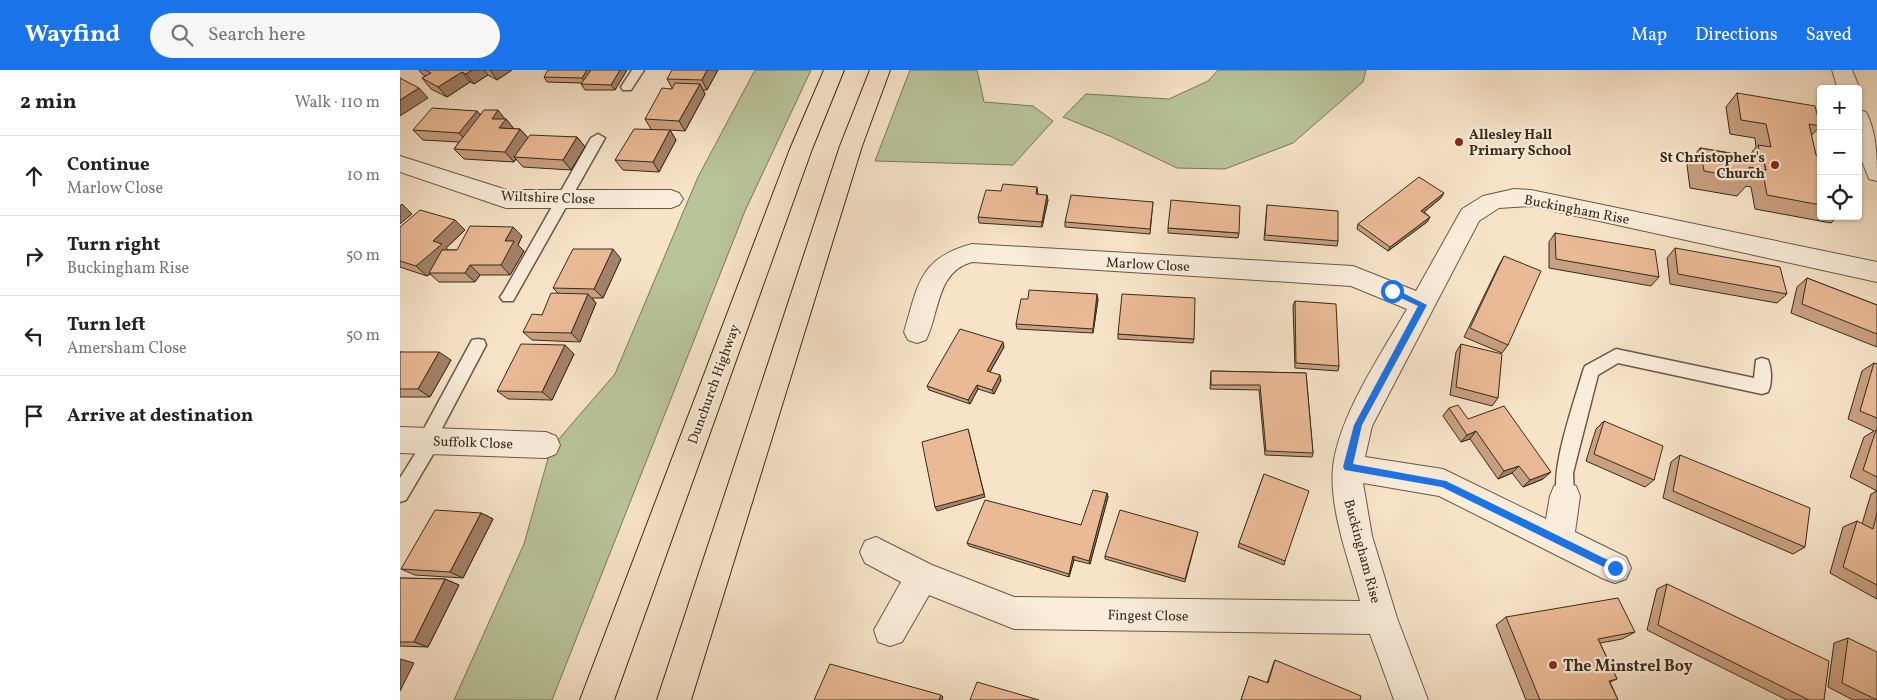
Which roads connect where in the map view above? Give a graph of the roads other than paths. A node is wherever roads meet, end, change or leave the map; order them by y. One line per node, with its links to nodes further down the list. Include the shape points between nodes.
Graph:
1 (638, 70): 6 (lane)
2 (834, 70): 30 (highway, Dunchurch Highway, via 801,149)
3 (880, 70): 31 (highway, via 851,146)
4 (1842, 70): 5 (street)
5 (1848, 85)
6 (627, 87)
7 (1862, 128): 9 (street)
8 (598, 138): 11 (lane)
9 (1875, 163)
10 (400, 164): 11 (street, Wiltshire Close, via 506,199)
11 (563, 199): 12 (street, Wiltshire Close); 14 (lane)
12 (671, 199)
13 (1877, 272): 15 (street, Buckingham Rise, via 1531,198 1512,197 1486,203 1470,215)
14 (508, 297)
15 (1423, 305): 16 (street, Marlow Close, via 1353,276 972,253 950,259 935,275); 21 (street, Buckingham Rise, via 1358,425)
16 (918, 332)
17 (478, 345): 19 (lane)
18 (1762, 365): 23 (lane, via 1762,387 1616,356 1591,371 1564,473)
19 (419, 440): 20 (street, Suffolk Close); 22 (lane)
20 (546, 445)
21 (1348, 467): 24 (street, via 1443,483); 28 (street, Buckingham Rise, via 1351,510)
22 (400, 494)
23 (1565, 496): 24 (street)
24 (1558, 540): 26 (street)
25 (876, 552): 27 (street, Fingest Close)
26 (1615, 568)
27 (922, 577): 28 (street, Fingest Close, via 1014,613); 29 (street)
28 (1381, 618): 32 (street, Buckingham Rise)
29 (890, 630)
30 (597, 700)
31 (674, 700)
32 (1411, 700)

